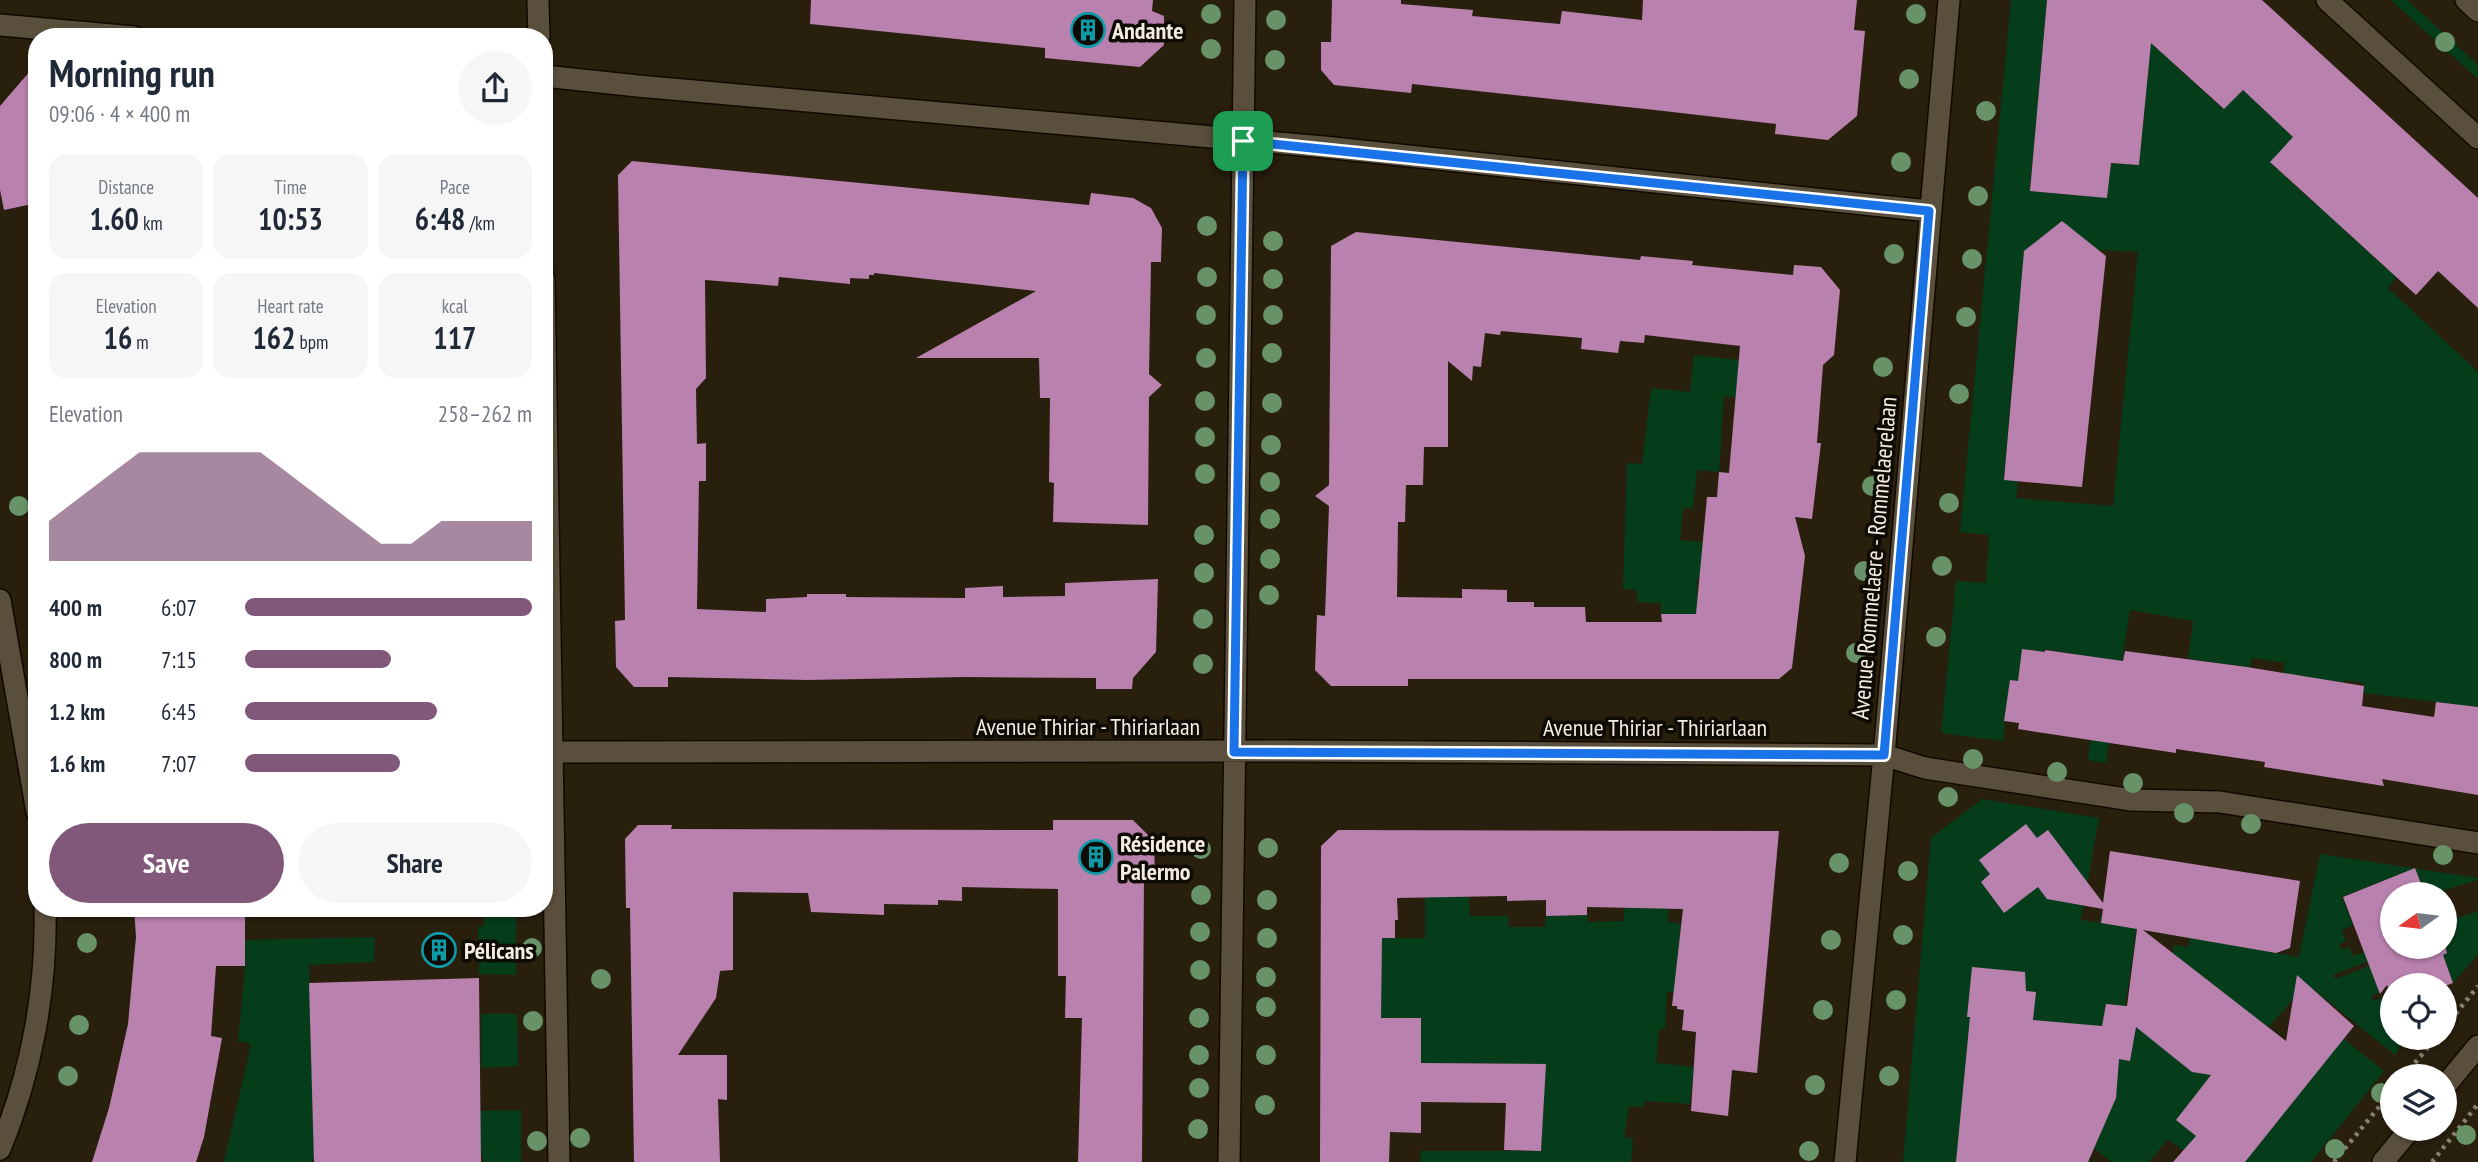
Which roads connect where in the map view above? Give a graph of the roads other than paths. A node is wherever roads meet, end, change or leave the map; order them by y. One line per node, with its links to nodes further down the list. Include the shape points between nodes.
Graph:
1 (538, 0): 9 (street)
2 (1245, 0): 12 (street)
3 (1949, 0): 13 (street, Avenue Rommelaere - Rommelaerelaan)
4 (2327, 0): 11 (street)
5 (2466, 0): 6 (street)
6 (2478, 11)
7 (0, 24): 8 (street)
8 (41, 28)
9 (539, 28)
10 (553, 77): 12 (street)
11 (2478, 138)
12 (1243, 141): 13 (street); 17 (street)
13 (1929, 211): 18 (street, Avenue Rommelaere - Rommelaerelaan)
14 (0, 600): 15 (street)
15 (28, 737)
16 (553, 752): 17 (street, Avenue Thiriar - Thiriarlaan)
17 (1234, 752): 18 (street, Avenue Thiriar - Thiriarlaan); 27 (street)
18 (1884, 755): 19 (street, Avenue Thiriar - Thiriarlaan, via 1925,768 2132,800 2220,802); 28 (street, Avenue Rommelaere - Rommelaerelaan)
19 (2478, 843)
20 (45, 917): 25 (street, via 43,973 26,1073)
21 (552, 917): 26 (street)
22 (2478, 1046): 23 (street)
23 (2457, 1071)
24 (2400, 1141): 29 (street)
25 (0, 1149)
26 (559, 1162)
27 (1229, 1162)
28 (1845, 1162)
29 (2383, 1162)

